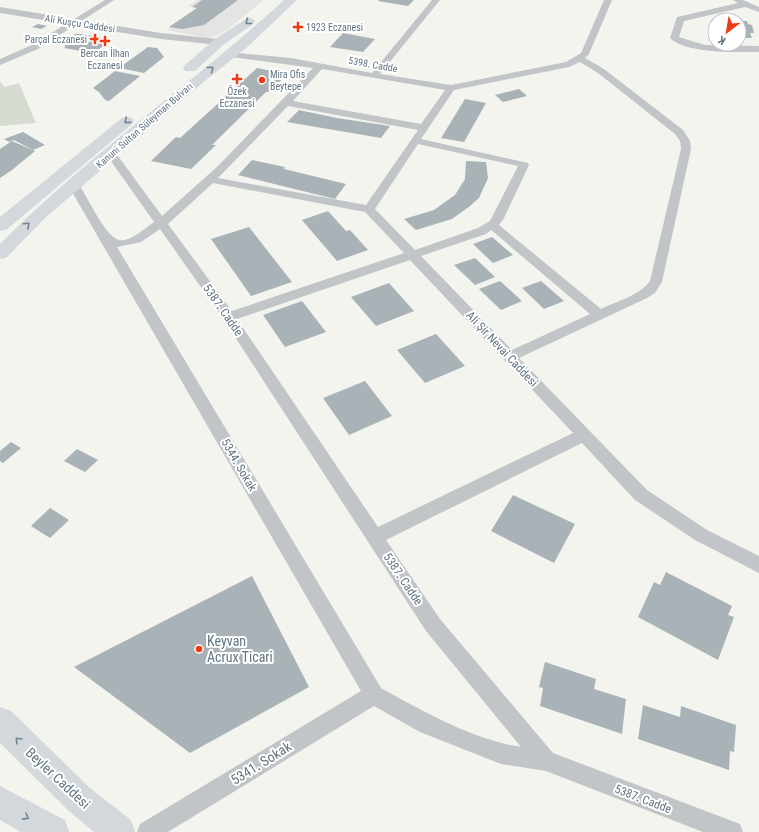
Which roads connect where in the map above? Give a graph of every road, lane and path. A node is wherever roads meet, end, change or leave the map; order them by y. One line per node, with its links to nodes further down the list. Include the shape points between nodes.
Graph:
1 (110, 0): 10 (street)
2 (291, 0): 13 (main road, Kanuni Sultan Süleyman Bulvarı)
3 (436, 0): 18 (street)
4 (608, 0): 14 (street, via 585,54)
5 (737, 0): 6 (street)
6 (746, 4): 8 (street); 12 (street, via 680,19 674,38 686,44 710,49)
7 (0, 10): 10 (street, Ali Kuşçu Caddesi)
8 (759, 10)
9 (257, 15): 11 (main road, Kanuni Sultan Süleyman Bulvarı, one-way to 11)
10 (76, 22): 11 (street, Ali Kuşçu Caddesi, via 161,36 173,42); 16 (street, via 35,47)
11 (215, 46): 13 (main road); 20 (main road, Kanuni Sultan Süleyman Bulvarı)
12 (759, 49)
13 (236, 50): 15 (street, 5398. Cadde); 15 (street, 5398. Cadde); 25 (main road, Kanuni Sultan Süleyman Bulvarı, one-way to 13)
14 (580, 59): 19 (street, via 569,64); 35 (street, via 613,80 679,132 685,141 686,149 656,282 642,295)
15 (291, 60): 17 (street, 5398. Cadde)
16 (0, 62)
17 (320, 66): 18 (street, 5398. Cadde); 21 (street)
18 (374, 76): 19 (street, 5398. Cadde)
19 (451, 88): 23 (street)
20 (156, 96)
21 (285, 102): 23 (street); 26 (street)
22 (138, 111): 31 (main road, Kanuni Sultan Süleyman Bulvarı, one-way to 31)
23 (424, 128): 24 (street)
24 (416, 141): 28 (street); 30 (street, via 524,165)
25 (111, 154): 27 (main road, Kanuni Sultan Süleyman Bulvarı); 29 (street, 5387. Cadde)
26 (212, 180): 28 (street); 29 (street)
27 (74, 186): 32 (street, 5344. Sokak); 33 (main road, Kanuni Sultan Süleyman Bulvarı, one-way to 27, via 26,226)
28 (369, 209): 34 (street, Ali Şir Nevai Caddesi)
29 (162, 223): 32 (street, via 128,244 118,244); 36 (street, 5387. Cadde)
30 (492, 225): 34 (street, via 482,231); 35 (street)
31 (0, 226)
32 (104, 235): 41 (street, 5344. Sokak)
33 (0, 254)
34 (412, 255): 36 (street); 37 (street, Ali Şir Nevai Caddesi)
35 (599, 314): 37 (street)
36 (229, 317): 39 (street, 5387. Cadde)
37 (509, 357): 38 (street, Ali Şir Nevai Caddesi)
38 (583, 435): 39 (street); 40 (street, Ali Şir Nevai Caddesi, via 641,495 701,535)
39 (376, 537): 43 (street, 5387. Cadde, via 433,625)
40 (759, 565)
41 (374, 695): 43 (street, via 427,724 502,754); 47 (street, 5341. Sokak)
42 (0, 722): 46 (main road, Beyler Caddesi, one-way to 42, via 80,800)
43 (546, 761): 48 (street, 5387. Cadde)
44 (0, 802): 45 (main road, one-way to 45)
45 (53, 832)
46 (119, 832)
47 (148, 832)
48 (732, 832)

